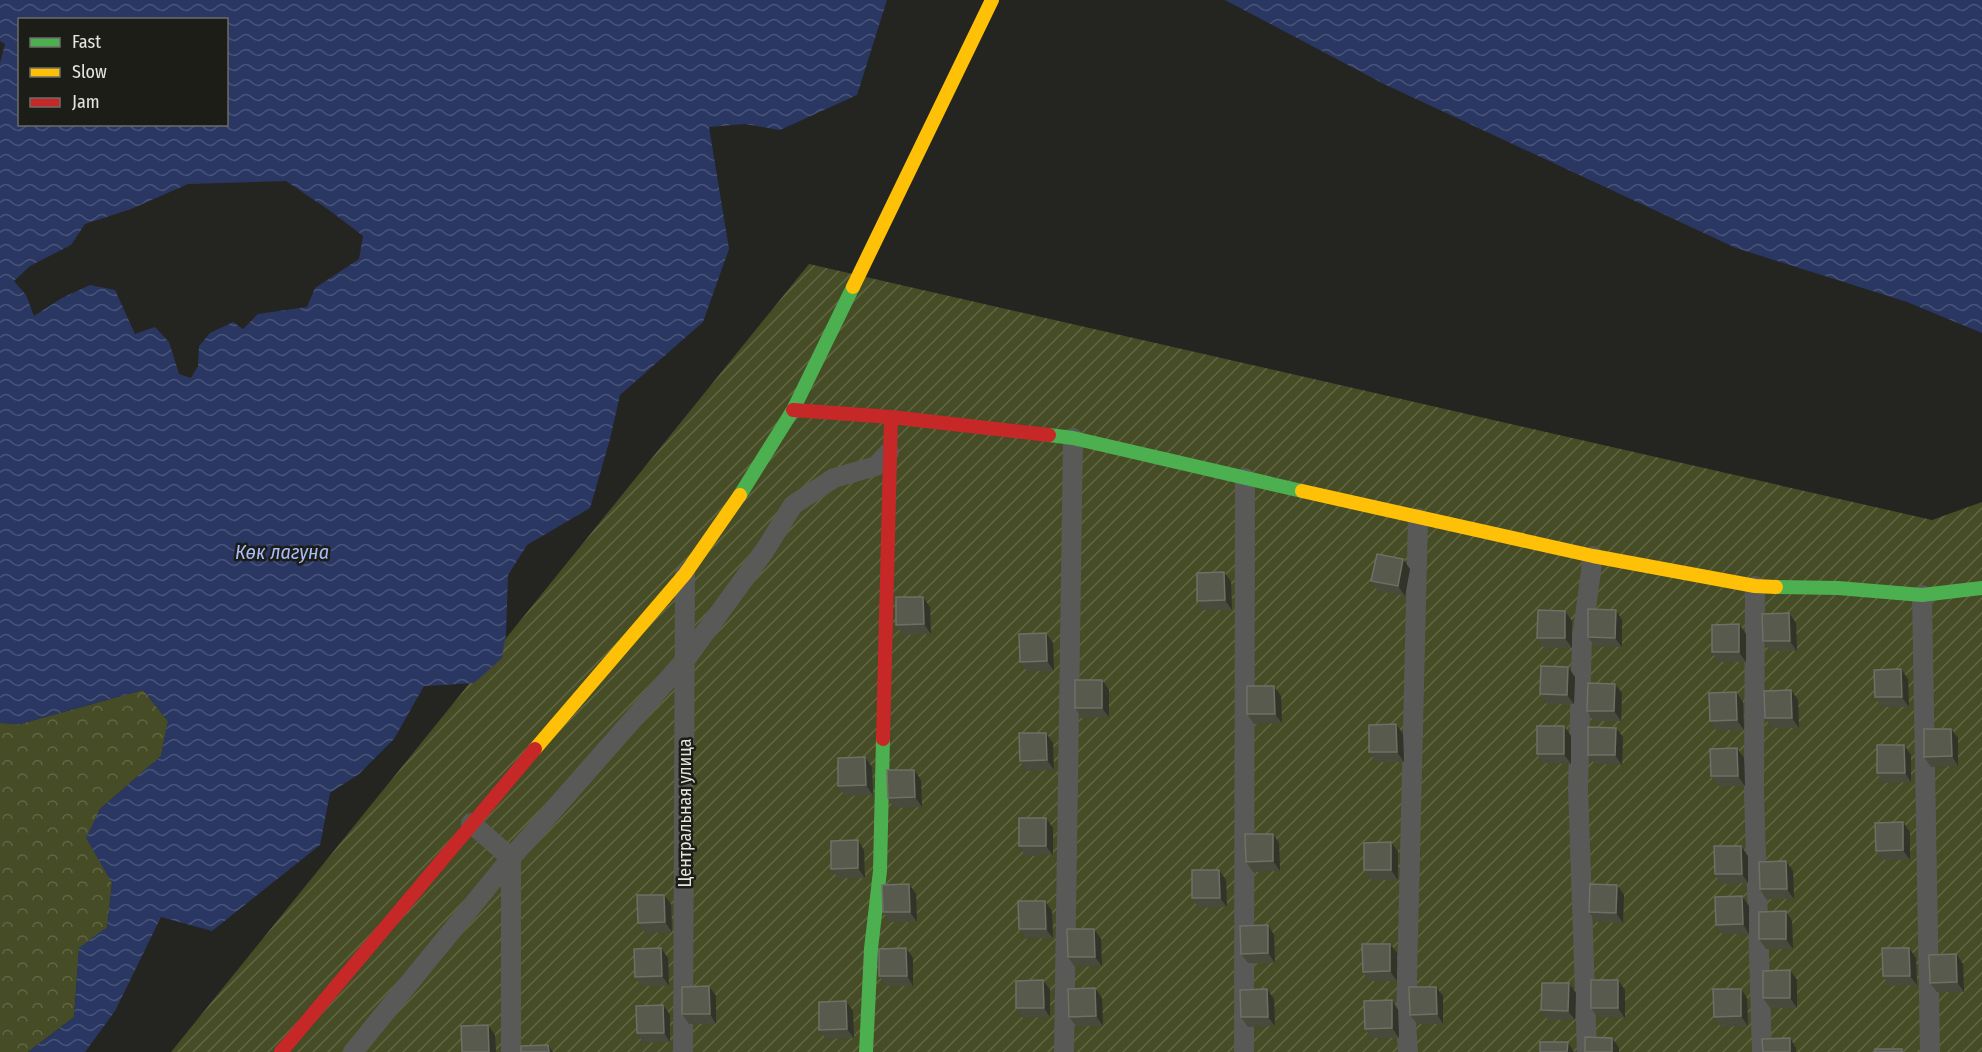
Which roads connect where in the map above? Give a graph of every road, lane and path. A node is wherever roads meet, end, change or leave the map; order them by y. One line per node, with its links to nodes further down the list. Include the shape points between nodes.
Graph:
1 (992, 0): 2 (street)
2 (793, 410): 3 (street); 9 (street)
3 (891, 417): 4 (street); 5 (street)
4 (1073, 438): 6 (street); 21 (street)
5 (889, 452): 13 (street, via 876,466 834,478 793,505); 20 (street, via 880,870)
6 (1245, 478): 7 (street); 22 (street)
7 (1418, 518): 8 (street); 23 (street)
8 (1593, 556): 10 (street); 24 (street, via 1581,638 1578,787)
9 (685, 574): 13 (street, Центральная улица); 14 (street)
10 (1755, 586): 12 (street); 25 (street, via 1754,792)
11 (1982, 588): 12 (street)
12 (1922, 595): 26 (street)
13 (685, 660): 15 (street); 19 (street, Центральная улица)
14 (471, 823): 15 (street); 16 (street)
15 (511, 858): 17 (street); 18 (street)
16 (281, 1052)
17 (353, 1052)
18 (511, 1052)
19 (683, 1052)
20 (866, 1052)
21 (1064, 1052)
22 (1244, 1052)
23 (1408, 1052)
24 (1587, 1052)
25 (1762, 1052)
26 (1930, 1052)

